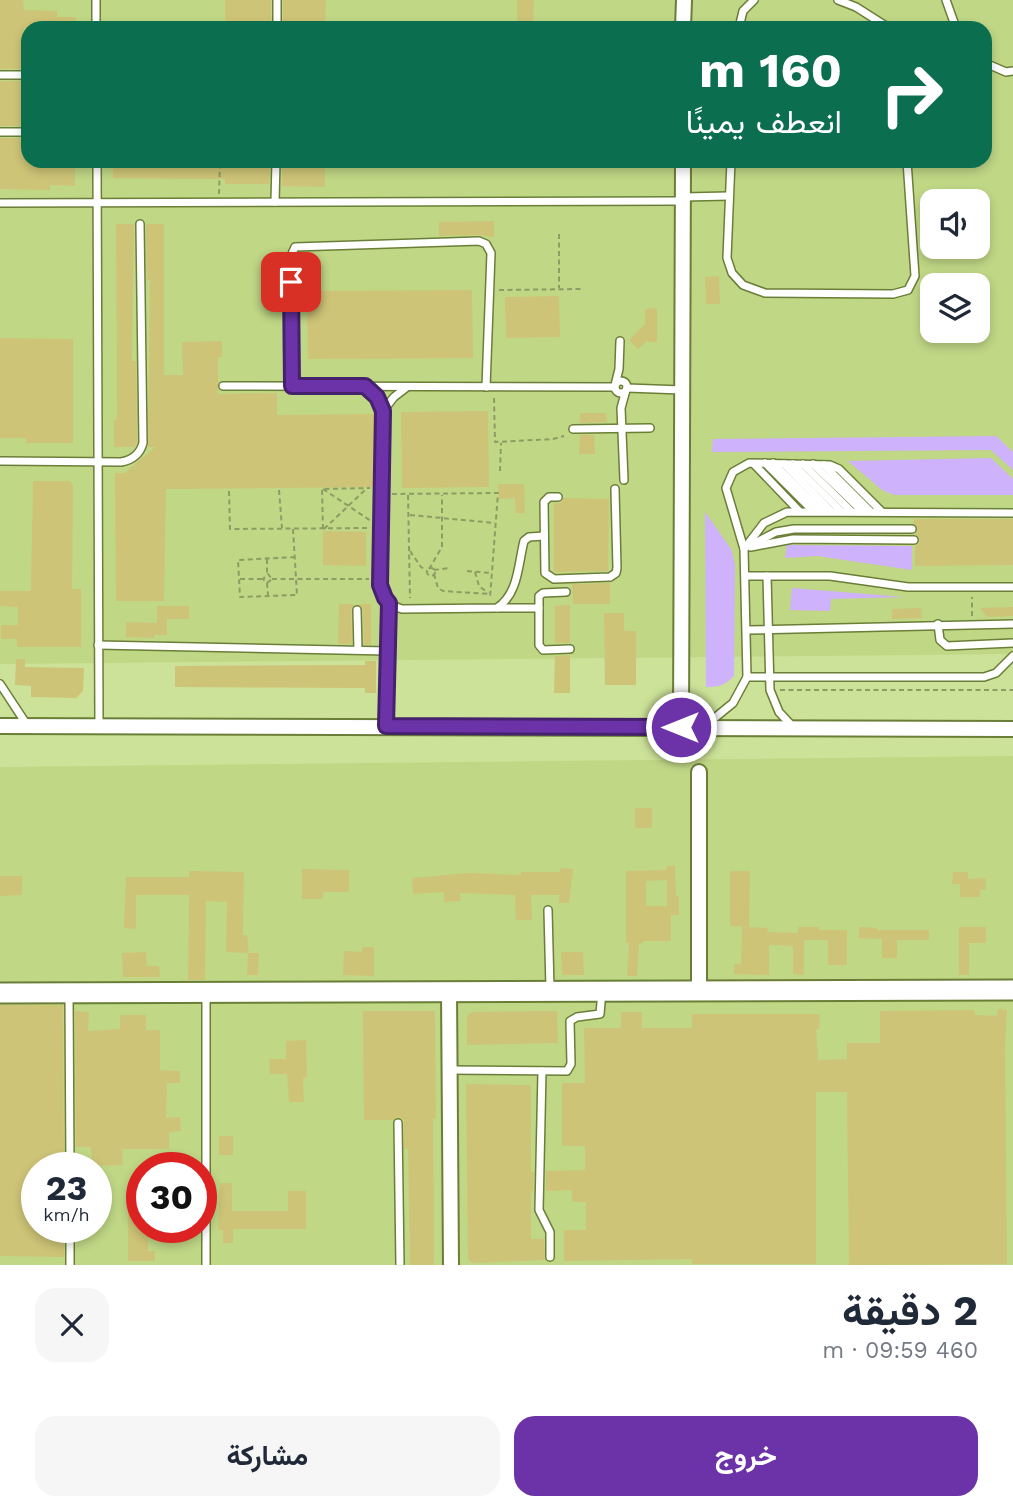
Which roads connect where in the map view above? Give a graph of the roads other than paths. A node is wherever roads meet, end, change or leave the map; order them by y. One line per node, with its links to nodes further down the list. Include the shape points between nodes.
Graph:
1 (96, 0): 7 (lane)
2 (277, 0): 8 (lane)
3 (684, 0): 9 (street)
4 (754, 0): 10 (lane)
5 (838, 0): 11 (lane)
6 (946, 0): 12 (lane)
7 (96, 21)
8 (276, 21)
9 (684, 21)
10 (741, 21)
11 (878, 21)
12 (954, 21)
13 (992, 66): 14 (lane)
14 (1013, 71)
15 (0, 75): 16 (lane)
16 (21, 75)
17 (0, 132): 18 (lane)
18 (21, 132)
19 (97, 168): 26 (lane)
20 (276, 168): 27 (lane)
21 (683, 168): 25 (street)
22 (731, 168): 24 (lane)
23 (907, 168): 24 (lane, via 915,276 911,286 898,293 765,293 750,289 729,265)
24 (729, 196): 25 (lane)
25 (683, 199): 27 (lane); 39 (street)
26 (97, 202): 27 (lane); 28 (lane); 46 (lane)
27 (275, 202)
28 (0, 203)
29 (140, 224): 46 (lane, via 143,443 132,459)
30 (621, 341): 31 (lane)
31 (619, 369): 37 (lane); 38 (lane)
32 (223, 386): 33 (lane)
33 (292, 386): 34 (lane); 36 (lane, via 291,256 295,247 479,241 490,250)
34 (365, 386): 35 (lane); 41 (lane)
35 (408, 387): 36 (lane); 41 (lane)
36 (490, 387): 37 (lane)
37 (615, 387): 38 (lane, via 620,382); 40 (lane)
38 (626, 387): 39 (lane); 40 (lane)
39 (682, 390): 95 (street)
40 (621, 408): 42 (lane)
41 (383, 411): 74 (lane, via 380,579)
42 (622, 428): 43 (lane); 44 (lane); 54 (lane)
43 (650, 428)
44 (573, 429)
45 (0, 461): 46 (lane)
46 (98, 463): 83 (lane)
47 (754, 463): 48 (lane); 64 (lane); 69 (lane, via 733,472 726,488)
48 (769, 463): 49 (lane); 57 (lane); 58 (lane)
49 (784, 464): 50 (lane); 58 (lane)
50 (793, 464): 51 (lane); 59 (lane)
51 (803, 464): 52 (lane); 60 (lane)
52 (813, 464): 53 (lane); 61 (lane)
53 (824, 464): 62 (lane); 63 (lane, via 839,469)
54 (624, 480)
55 (615, 489): 67 (lane, via 617,568 612,576 549,577 544,570)
56 (558, 497): 67 (lane, via 544,500)
57 (813, 511): 58 (lane); 64 (lane)
58 (827, 511): 59 (lane)
59 (841, 511): 60 (lane)
60 (851, 511): 61 (lane)
61 (862, 511): 62 (lane)
62 (871, 511): 63 (lane)
63 (881, 511): 65 (lane)
64 (799, 512): 69 (lane, via 771,518)
65 (1013, 513)
66 (912, 528): 69 (lane, via 794,528)
67 (544, 536): 75 (lane, via 524,541 513,590)
68 (914, 540): 69 (lane, via 793,540)
69 (744, 549): 70 (lane)
70 (746, 576): 71 (lane); 80 (lane)
71 (767, 576): 72 (lane, via 830,576 908,587); 81 (lane)
72 (1013, 587)
73 (566, 592): 76 (lane, via 541,594)
74 (389, 603): 75 (lane, via 402,610); 86 (lane)
75 (493, 608): 76 (lane)
76 (539, 608): 84 (lane, via 541,649)
77 (357, 610): 85 (lane)
78 (938, 624): 79 (lane); 81 (lane); 82 (lane, via 940,640 947,646)
79 (1013, 624)
80 (748, 630): 81 (lane); 89 (lane)
81 (767, 630): 88 (lane)
82 (1013, 643)
83 (99, 645): 85 (lane); 93 (lane)
84 (570, 649)
85 (358, 650): 86 (lane)
86 (388, 651): 94 (lane)
87 (1013, 656): 88 (lane, via 985,677)
88 (769, 676): 89 (lane); 97 (lane, via 779,712)
89 (747, 677): 96 (lane, via 733,702)
90 (0, 684): 92 (lane)
91 (0, 726): 92 (street)
92 (27, 726): 93 (street)
93 (99, 726): 94 (street)
94 (386, 726): 95 (street)
95 (681, 727): 96 (street)
96 (703, 727): 97 (street)
97 (794, 727): 98 (street)
98 (1013, 729)
99 (699, 772): 101 (street)
100 (548, 910): 105 (lane)
101 (699, 990): 102 (main road); 106 (main road)
102 (1013, 990)
103 (206, 991): 104 (main road); 107 (main road); 116 (lane)
104 (449, 991): 105 (main road); 109 (street)
105 (550, 991): 106 (main road)
106 (602, 991): 110 (lane, via 600,1014 570,1021 569,1069)
107 (69, 992): 108 (main road); 112 (lane)
108 (0, 993)
109 (450, 1070): 110 (lane); 118 (street)
110 (542, 1071): 114 (lane, via 539,1210 550,1232)
111 (398, 1123): 117 (lane)
112 (70, 1152)
113 (70, 1243): 115 (lane)
114 (550, 1257)
115 (70, 1265)
116 (206, 1265)
117 (400, 1265)
118 (451, 1265)

